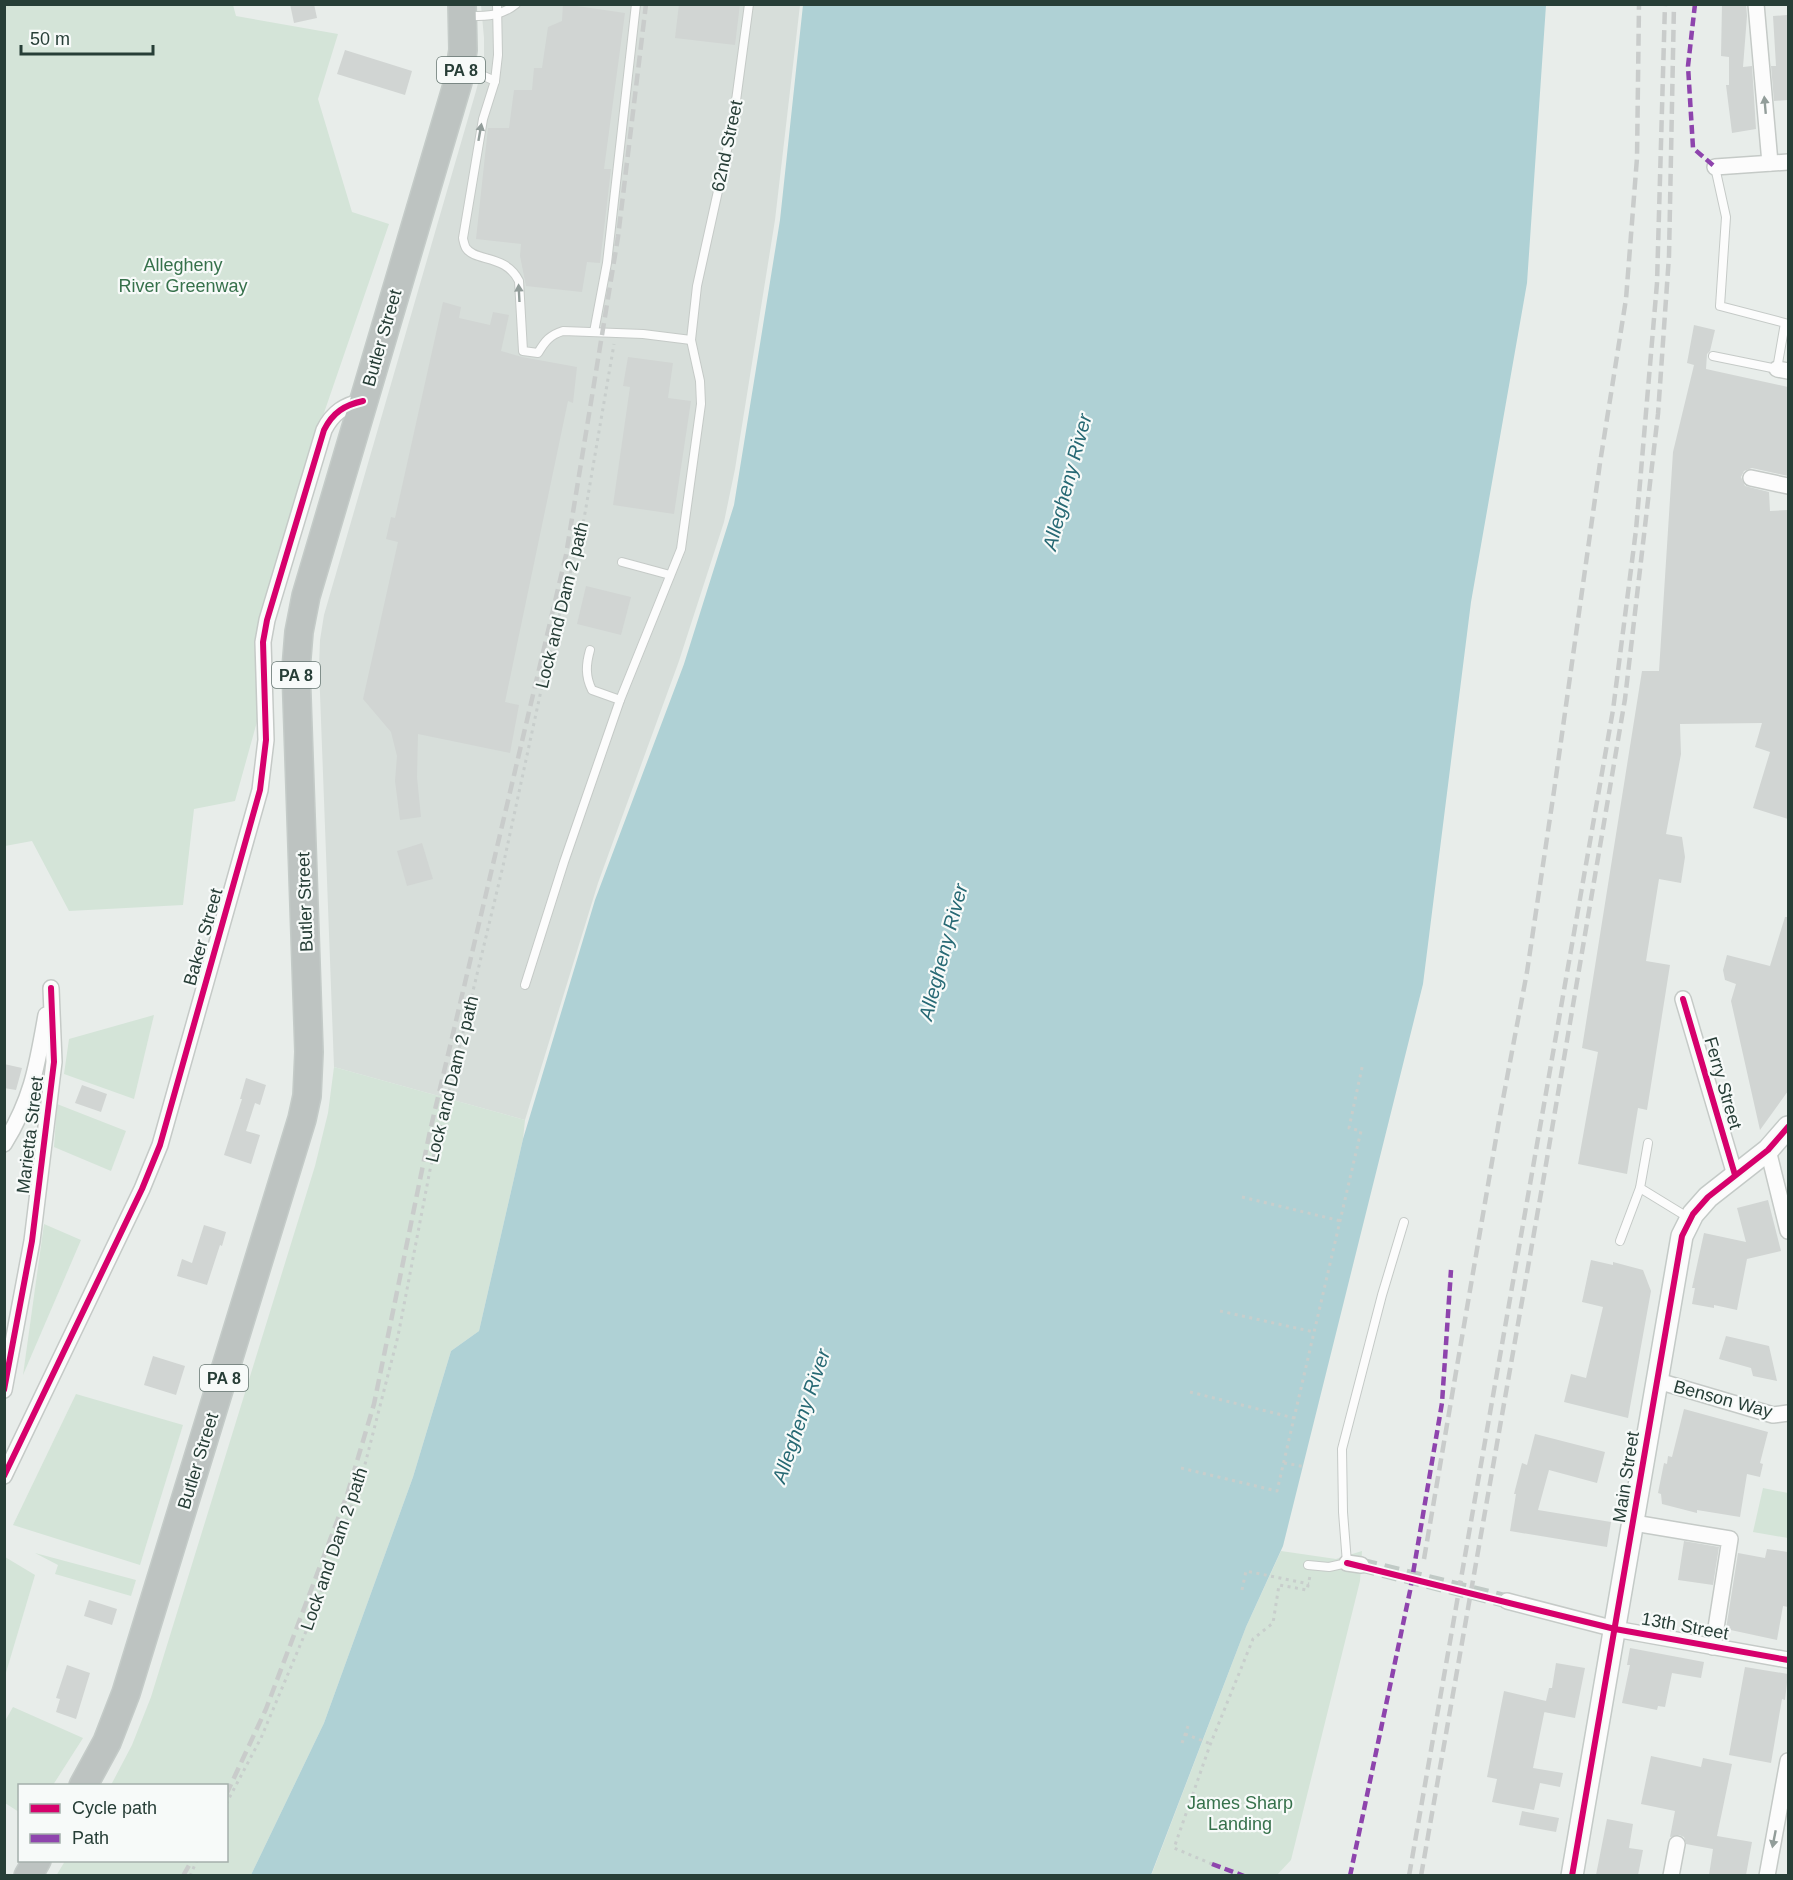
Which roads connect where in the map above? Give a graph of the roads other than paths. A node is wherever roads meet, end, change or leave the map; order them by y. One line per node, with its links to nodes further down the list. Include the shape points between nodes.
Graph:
1 (497, 4): 7 (lane)
2 (516, 4): 7 (lane)
3 (636, 4): 13 (lane, via 607,263)
4 (749, 4): 14 (lane, 62nd Street, via 733,123 697,286)
5 (1756, 4): 11 (street, one-way to 5)
6 (463, 10): 7 (lane); 8 (highway, Butler Street / PA 8)
7 (498, 15): 9 (lane)
8 (461, 66): 9 (lane); 17 (highway, Butler Street / PA 8)
9 (495, 81): 13 (lane, one-way to 9, via 563,331 553,334 538,353 523,351 519,280 514,270 465,248 463,238 483,119)
10 (1788, 162): 11 (street)
11 (1770, 163): 12 (street)
12 (1715, 167): 16 (lane, via 1726,218 1720,306 1785,323)
13 (594, 332): 14 (lane)
14 (691, 340): 21 (lane, 62nd Street, via 700,381 700,412 681,549)
15 (1713, 356): 16 (lane)
16 (1783, 370)
17 (363, 401): 39 (street, Baker Street, via 344,407 324,430 267,620 263,642 265,749 260,790 160,1145); 47 (highway, Butler Street / PA 8, via 306,596 298,641 309,1036 309,1074 302,1119 126,1693 107,1742)
18 (1751, 478): 19 (street)
19 (1788, 486)
20 (622, 562): 21 (lane)
21 (670, 575): 23 (lane, 62nd Street)
22 (590, 650): 23 (lane, via 586,665 592,690)
23 (620, 700): 24 (lane, 62nd Street)
24 (525, 985)
25 (1683, 999): 30 (street, Ferry Street)
26 (1788, 1127): 29 (main road, Main Street)
27 (1648, 1143): 31 (lane)
28 (4, 1144): 37 (street, Marietta Street, via 20,1119 33,1082 51,988 54,1062 32,1241)
29 (1768, 1150): 30 (main road, Main Street); 34 (street)
30 (1735, 1175): 32 (main road, Main Street)
31 (1640, 1188): 32 (lane); 35 (lane)
32 (1690, 1218): 36 (main road, Main Street, via 1678,1256)
33 (1404, 1222): 41 (lane, via 1342,1449 1343,1512 1354,1564)
34 (1788, 1226)
35 (1620, 1241)
36 (1658, 1381): 38 (street, Benson Way, via 1773,1415); 40 (main road, Main Street)
37 (4, 1390)
38 (1788, 1413)
39 (4, 1476)
40 (1634, 1523): 43 (main road, Main Street); 44 (street, via 1730,1539)
41 (1310, 1565)
42 (1507, 1601): 43 (street, 13th Street)
43 (1615, 1629): 44 (street, 13th Street); 51 (main road, Main Street)
44 (1713, 1647): 45 (street, 13th Street)
45 (1788, 1660)
46 (1788, 1761): 53 (street, one-way to 53)
47 (84, 1784)
48 (1677, 1844): 52 (street)
49 (36, 1862): 50 (highway)
50 (28, 1875)
51 (1572, 1875)
52 (1671, 1875)
53 (1767, 1875)

